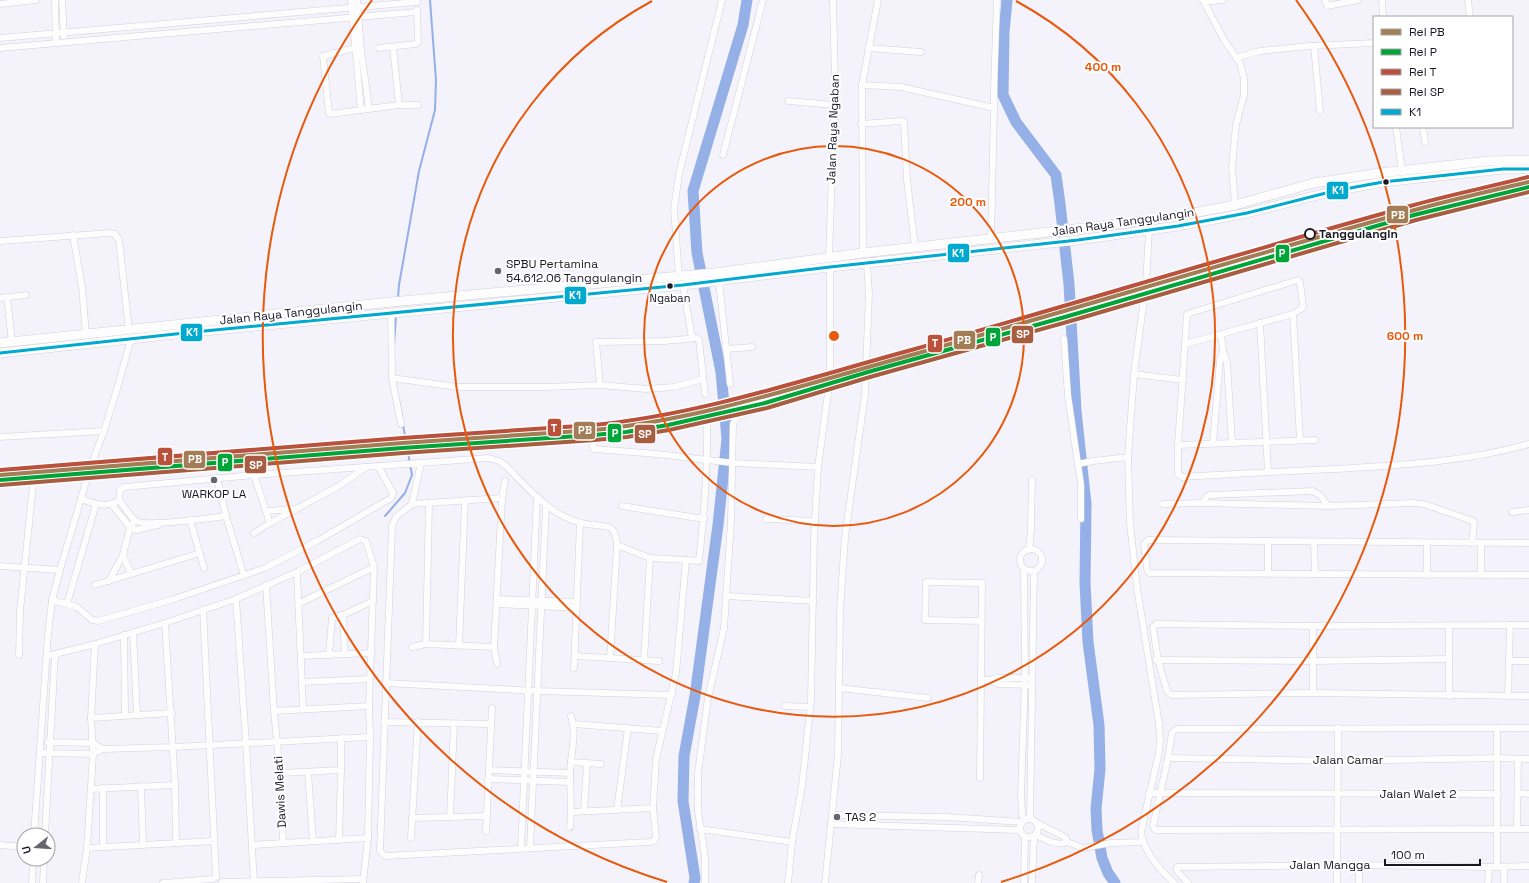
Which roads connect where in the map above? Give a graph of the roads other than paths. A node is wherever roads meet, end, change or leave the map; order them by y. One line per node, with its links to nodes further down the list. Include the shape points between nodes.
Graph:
1 (36, 0): 16 (street)
2 (55, 0): 28 (street)
3 (62, 0): 27 (street)
4 (350, 0): 20 (street)
5 (357, 0): 20 (street)
6 (722, 0): 70 (street, via 678,174 674,209)
7 (763, 0): 54 (street)
8 (833, 0): 44 (street, Jalan Raya Ngaban)
9 (878, 0): 38 (street)
10 (997, 0): 46 (street)
11 (1223, 0): 18 (street)
12 (1325, 0): 13 (street, via 1327,6)
13 (1358, 0)
14 (1382, 0): 22 (street)
15 (1468, 0): 23 (street)
16 (17, 1): 19 (street)
17 (417, 1): 20 (street); 21 (street)
18 (1203, 1): 40 (street)
19 (0, 4)
20 (354, 7): 24 (street); 25 (street)
21 (416, 12): 24 (street); 37 (street, via 418,42 413,46)
22 (1383, 16)
23 (1470, 16)
24 (355, 17): 26 (street); 35 (street); 47 (street)
25 (222, 19): 26 (street); 27 (street)
26 (223, 28): 30 (street)
27 (64, 33): 28 (street); 30 (street)
28 (56, 34): 29 (street); 31 (street)
29 (0, 38)
30 (65, 42): 31 (street)
31 (56, 43): 34 (street)
32 (1373, 43): 33 (street)
33 (1314, 46): 40 (street, via 1260,51); 49 (street)
34 (0, 48)
35 (355, 48): 48 (street); 48 (street, via 324,54 322,58 329,113)
36 (379, 48): 37 (street)
37 (393, 48): 45 (street)
38 (868, 48): 39 (street); 41 (street)
39 (921, 52)
40 (1236, 58): 58 (street, via 1243,74 1244,95 1236,125 1232,167)
41 (862, 85): 46 (street, via 901,86); 50 (street)
42 (788, 101): 44 (street)
43 (418, 105): 45 (street)
44 (834, 105): 67 (street, Jalan Raya Ngaban)
45 (399, 106): 47 (street)
46 (994, 108): 61 (street)
47 (369, 109): 48 (street)
48 (361, 110)
49 (1320, 111)
50 (861, 124): 64 (street, via 904,122 907,180); 65 (street)
51 (1396, 128): 57 (street)
52 (1423, 128): 53 (street)
53 (1425, 142)
54 (724, 155)
55 (1529, 160): 57 (highway, Jalan Raya Tanggulangin, via 1489,161)
56 (1529, 169): 59 (highway, via 1503,169 1384,182 1334,191 1246,214)
57 (1402, 171): 58 (highway, Jalan Raya Tanggulangin, via 1314,183)
58 (1235, 205): 61 (highway, Jalan Raya Tanggulangin, via 1178,216)
59 (1150, 230): 66 (highway); 94 (street)
60 (73, 236): 62 (street); 79 (street, via 110,233 117,236); 82 (street, via 82,287)
61 (991, 239): 63 (highway, Jalan Raya Tanggulangin)
62 (0, 241)
63 (964, 242): 64 (highway, Jalan Raya Tanggulangin); 66 (highway)
64 (915, 247): 65 (highway, Jalan Raya Tanggulangin)
65 (863, 253): 67 (highway, Jalan Raya Tanggulangin)
66 (967, 253): 68 (highway)
67 (829, 263): 68 (highway); 69 (highway); 99 (street, Jalan Raya Ngaban)
68 (867, 263): 248 (street, via 869,294 865,394 845,537)
69 (715, 279): 70 (highway); 91 (street)
70 (683, 281): 74 (highway, Jalan Raya Tanggulangin); 76 (highway, Jalan Raya Tanggulangin, via 631,280); 84 (street)
71 (26, 295): 72 (street)
72 (7, 297): 73 (street); 87 (street)
73 (0, 298)
74 (393, 313): 80 (highway, Jalan Raya Tanggulangin); 95 (street)
75 (1293, 314): 78 (street); 89 (street, via 1303,306 1298,280 1188,313); 107 (street)
76 (212, 320): 77 (highway, Jalan Raya Tanggulangin); 80 (highway)
77 (193, 322): 79 (highway, Jalan Raya Tanggulangin); 81 (highway)
78 (1260, 323): 83 (street); 109 (street)
79 (129, 330): 82 (highway, Jalan Raya Tanggulangin)
80 (212, 330): 81 (highway, Jalan Raya Tanggulangin)
81 (194, 332): 85 (highway, Jalan Raya Tanggulangin)
82 (86, 334): 87 (highway, Jalan Raya Tanggulangin)
83 (1221, 334): 89 (street); 92 (street)
84 (692, 338): 96 (street, via 699,340); 100 (street, via 596,342)
85 (131, 339): 93 (highway, Jalan Raya Tanggulangin); 104 (street)
86 (1064, 339): 118 (street, via 1068,396)
87 (12, 342): 88 (highway, Jalan Raya Tanggulangin)
88 (0, 343)
89 (1186, 344): 97 (street)
90 (752, 347): 91 (street)
91 (726, 349): 98 (street)
92 (1223, 351): 110 (street, via 1220,360); 111 (street, via 1227,363)
93 (0, 354)
94 (1134, 374): 97 (street); 114 (street)
95 (395, 378): 100 (street, via 458,387); 102 (street)
96 (703, 379): 100 (street, via 674,387); 101 (street)
97 (1183, 380): 113 (street)
98 (730, 384)
99 (829, 384): 116 (street, via 737,417 733,424); 122 (street, Jalan Raya Ngaban)
100 (600, 385)
101 (705, 394)
102 (400, 424)
103 (706, 425): 115 (street)
104 (104, 431): 106 (street); 119 (street)
105 (594, 434): 115 (street, via 594,449)
106 (0, 437)
107 (1300, 440): 108 (street); 109 (street)
108 (1315, 440)
109 (1266, 442): 111 (street); 124 (street)
110 (1213, 443): 111 (street); 113 (street)
111 (1232, 443)
112 (1529, 444): 124 (street, via 1504,451 1418,464)
113 (1178, 446): 124 (street, via 1180,476)
114 (1128, 457): 118 (street); 170 (street, via 1130,523)
115 (709, 460): 116 (street); 149 (street)
116 (730, 462): 122 (street); 192 (street)
117 (418, 463): 120 (street); 130 (street, via 489,458 499,461); 138 (street)
118 (1079, 464): 151 (street)
119 (91, 465): 123 (street); 132 (street)
120 (378, 466): 121 (street); 188 (street, via 393,493 391,498 319,540)
121 (366, 467): 125 (street); 144 (street, via 339,486)
122 (818, 467): 154 (street, Jalan Raya Ngaban)
123 (0, 472)
124 (1268, 472)
125 (254, 475): 126 (street); 146 (street)
126 (217, 478): 133 (street, via 124,487 120,490); 148 (street)
127 (1032, 480): 167 (street)
128 (505, 481): 131 (street)
129 (0, 482): 176 (street, via 30,480 33,485)
130 (538, 497): 141 (street); 198 (street)
131 (502, 498): 134 (street); 196 (street)
132 (80, 499): 137 (street); 179 (street)
133 (119, 500): 140 (street); 153 (street)
134 (465, 500): 135 (street); 217 (street)
135 (429, 503): 138 (street); 216 (street)
136 (1203, 503): 139 (street); 143 (street); 143 (street, via 1210,495 1313,491 1322,496)
137 (96, 504): 140 (street); 200 (street)
138 (412, 504): 245 (street, via 396,517 392,526)
139 (1163, 504)
140 (112, 505): 158 (street)
141 (546, 505): 155 (street); 199 (street)
142 (622, 506): 149 (street)
143 (1328, 506): 163 (street, via 1424,504 1473,521)
144 (297, 509): 146 (street); 157 (street)
145 (1529, 510): 147 (street)
146 (267, 511): 157 (street)
147 (1512, 512)
148 (226, 516): 152 (street); 188 (street)
149 (704, 518): 173 (street, via 699,561)
150 (766, 519): 154 (street)
151 (1081, 519)
152 (190, 520): 156 (street); 168 (street)
153 (135, 521): 156 (street); 158 (street)
154 (815, 521): 197 (street, Jalan Raya Ngaban)
155 (580, 522): 166 (street, via 612,528 615,531); 202 (street)
156 (164, 523): 158 (street, via 140,530)
157 (270, 523): 159 (street)
158 (130, 527): 169 (street)
159 (254, 533)
160 (1268, 541): 161 (street); 171 (street, via 1148,540 1144,544); 182 (street)
161 (1314, 542): 162 (street); 184 (street)
162 (1426, 543): 163 (street); 185 (street)
163 (1472, 543): 165 (street)
164 (1529, 543): 165 (street)
165 (1481, 544): 186 (street)
166 (617, 545): 172 (street); 228 (street)
167 (1029, 550): 178 (street, via 1025,551 1020,560); 180 (street, via 1039,553 1041,558 1039,568)
168 (200, 554): 177 (street); 183 (street)
169 (122, 555): 183 (street); 189 (street)
170 (1135, 555): 171 (street); 233 (street, via 1137,588)
171 (1146, 556): 182 (street, via 1149,573)
172 (650, 558): 173 (street); 230 (street)
173 (686, 560): 252 (street)
174 (0, 566): 176 (street)
175 (374, 567): 181 (street, via 366,541 360,539); 195 (street); 201 (street)
176 (24, 568): 179 (street); 223 (street)
177 (204, 568)
178 (1024, 569): 180 (street); 205 (street)
179 (60, 570): 194 (street)
180 (1034, 571): 206 (street)
181 (297, 572): 191 (street); 201 (street)
182 (1268, 573): 184 (street)
183 (131, 574): 189 (street)
184 (1315, 574): 185 (street)
185 (1426, 575): 186 (street)
186 (1481, 575): 187 (street)
187 (1529, 575)
188 (244, 576): 200 (street, via 98,621 92,620 77,606)
189 (109, 581): 190 (street)
190 (95, 585)
191 (266, 586): 193 (street); 262 (street, Dawis Melati)
192 (727, 596): 197 (street); 337 (street, via 723,636 708,698 698,773)
193 (236, 599): 203 (street); 283 (street)
194 (52, 600): 200 (street); 225 (street)
195 (373, 601): 204 (street); 220 (street)
196 (497, 601): 198 (street); 219 (street)
197 (813, 601): 259 (street, Jalan Raya Ngaban)
198 (532, 603): 199 (street); 249 (street)
199 (540, 603): 202 (street); 250 (street)
200 (67, 604)
201 (298, 604): 226 (street)
202 (577, 605): 227 (street)
203 (203, 609): 208 (street); 285 (street)
204 (344, 615): 222 (street); 224 (street, via 331,620)
205 (1024, 618): 206 (street); 239 (street)
206 (1033, 619): 240 (street)
207 (982, 621): 207 (street, via 925,620 926,582 982,583); 242 (street)
208 (165, 623): 213 (street); 263 (street)
209 (1449, 625): 210 (street); 211 (street); 229 (street)
210 (1510, 625): 212 (street); 235 (street)
211 (1313, 626): 231 (street, via 1156,624 1153,627); 234 (street)
212 (1529, 626)
213 (133, 632): 214 (street); 264 (street)
214 (124, 635): 215 (street); 265 (street)
215 (95, 644): 221 (street); 267 (street)
216 (426, 644): 217 (street); 218 (street)
217 (459, 646): 219 (street)
218 (412, 647)
219 (494, 647): 237 (street)
220 (372, 653): 222 (street); 241 (street)
221 (55, 654): 225 (street); 280 (street)
222 (345, 654): 224 (street)
223 (19, 655)
224 (329, 655): 226 (street)
225 (47, 656): 282 (street)
226 (302, 656): 244 (street)
227 (575, 656): 228 (street); 238 (street)
228 (610, 658): 230 (street)
229 (1449, 659): 234 (street); 253 (street)
230 (644, 660): 232 (street)
231 (1158, 660): 233 (street); 234 (street); 251 (street, via 1169,694)
232 (659, 661)
233 (1149, 661): 315 (street, via 1160,724 1160,741)
234 (1313, 661): 251 (street)
235 (1509, 661): 236 (street); 254 (street)
236 (1529, 661)
237 (497, 664)
238 (574, 668)
239 (1025, 678): 240 (street); 243 (street); 247 (street)
240 (1033, 678): 246 (street)
241 (370, 679): 244 (street); 257 (street)
242 (981, 680): 243 (street); 306 (street)
243 (990, 680): 247 (street, via 998,684)
244 (302, 682): 261 (street)
245 (386, 683): 249 (street); 268 (street)
246 (1032, 685): 247 (street); 330 (street)
247 (1024, 686): 330 (street, via 1021,795)
248 (839, 688): 256 (street); 325 (street, via 838,755)
249 (528, 690): 250 (street); 302 (street)
250 (537, 691): 252 (street); 303 (street)
251 (1313, 694): 253 (street)
252 (672, 695): 277 (street)
253 (1449, 696): 254 (street)
254 (1508, 696): 255 (street)
255 (1529, 696)
256 (928, 698)
257 (369, 706): 261 (street); 278 (street)
258 (785, 706): 259 (street)
259 (810, 707): 351 (street, Jalan Raya Ngaban, via 802,786)
260 (492, 708): 271 (street)
261 (303, 709): 262 (street)
262 (274, 711): 281 (street, Dawis Melati)
263 (172, 713): 264 (street); 286 (street)
264 (137, 715): 265 (street)
265 (125, 716): 267 (street)
266 (571, 716): 272 (street)
267 (91, 718): 284 (street)
268 (384, 722): 269 (street); 362 (street, via 380,851 382,854 385,856)
269 (418, 722): 270 (street); 329 (street)
270 (454, 724): 271 (street); 327 (street)
271 (490, 724): 300 (street)
272 (574, 724): 273 (street); 296 (street)
273 (628, 728): 277 (street); 322 (street)
274 (1338, 728): 275 (street); 291 (street, via 1176,729 1172,733); 295 (street)
275 (1497, 728): 276 (street); 292 (street)
276 (1529, 728)
277 (662, 732): 321 (street, via 656,759)
278 (370, 737): 279 (street); 346 (street)
279 (341, 738): 281 (street); 299 (street)
280 (50, 742): 282 (street); 284 (street); 288 (street)
281 (277, 742): 283 (street); 305 (street, Dawis Melati)
282 (40, 743): 289 (street)
283 (246, 743): 285 (street); 358 (street)
284 (93, 744): 287 (street); 290 (street)
285 (210, 745): 286 (street); 349 (street)
286 (173, 747): 287 (street); 311 (street)
287 (103, 749): 290 (street)
288 (50, 752): 289 (street); 290 (street); 334 (street)
289 (41, 753): 333 (street)
290 (93, 754): 314 (street)
291 (1168, 758): 295 (street, Jalan Camar); 316 (street)
292 (1498, 758): 293 (street, Jalan Camar); 295 (street, Jalan Camar); 318 (street)
293 (1518, 759): 294 (street, Jalan Camar); 319 (street)
294 (1529, 760)
295 (1338, 761): 317 (street)
296 (571, 762): 297 (street); 304 (street)
297 (587, 764): 298 (street); 323 (street)
298 (601, 764)
299 (342, 770): 301 (street); 348 (street)
300 (489, 770): 302 (street); 307 (street)
301 (308, 772): 305 (street); 350 (street)
302 (525, 772): 303 (street); 308 (street)
303 (534, 772): 304 (street); 309 (street)
304 (570, 773): 310 (street)
305 (280, 774): 355 (street, Dawis Melati)
306 (980, 778)
307 (488, 779): 308 (street); 326 (street)
308 (524, 780): 309 (street); 362 (street)
309 (533, 780): 310 (street); 363 (street)
310 (570, 782): 324 (street)
311 (175, 785): 312 (street); 354 (street)
312 (141, 786): 313 (street); 356 (street)
313 (104, 788): 314 (street); 360 (street)
314 (91, 789): 361 (street)
315 (1149, 793): 316 (street, Jalan Walet 2); 353 (street, via 1141,827)
316 (1160, 793): 317 (street, Jalan Walet 2); 341 (street, via 1153,826 1155,830)
317 (1338, 794): 318 (street, Jalan Walet 2); 341 (street)
318 (1498, 794): 342 (street)
319 (1518, 794): 320 (street); 338 (street)
320 (1529, 794)
321 (653, 808): 322 (street); 363 (street, via 656,837 654,841)
322 (617, 810): 323 (street)
323 (584, 811): 324 (street)
324 (572, 812): 335 (street)
325 (833, 815): 328 (street); 332 (street)
326 (487, 816): 327 (street); 343 (street)
327 (450, 817): 329 (street)
328 (947, 817): 330 (street); 336 (street)
329 (412, 818): 347 (street)
330 (1025, 820): 331 (street); 340 (street)
331 (1037, 823): 344 (street); 352 (street, via 1065,837)
332 (831, 824): 336 (street); 384 (street)
333 (35, 827)
334 (45, 827)
335 (570, 828)
336 (947, 828): 340 (street)
337 (700, 829): 351 (street); 382 (street, via 705,857)
338 (1517, 829): 339 (street); 342 (street)
339 (1529, 829)
340 (1020, 830): 345 (street)
341 (1337, 830): 342 (street); 364 (street)
342 (1498, 830): 370 (street)
343 (486, 831)
344 (1035, 836): 345 (street); 352 (street, via 1062,845); 387 (street)
345 (1025, 837): 386 (street)
346 (368, 838): 348 (street); 374 (street)
347 (412, 838)
348 (339, 840): 350 (street)
349 (214, 841): 354 (street); 373 (street)
350 (313, 841): 355 (street)
351 (792, 842): 383 (street, Jalan Raya Ngaban)
352 (1067, 842): 353 (street, via 1087,848 1111,843)
353 (1143, 842): 388 (street)
354 (176, 843): 356 (street)
355 (283, 843): 358 (street)
356 (143, 844): 360 (street)
357 (0, 845): 359 (street)
358 (252, 845): 381 (street)
359 (16, 846)
360 (103, 847): 361 (street)
361 (87, 848): 379 (street)
362 (522, 848): 363 (street)
363 (530, 848)
364 (1338, 865): 365 (street, Jalan Mangga); 389 (street, Jalan Mangga, via 1177,866 1177,871); 390 (street)
365 (1359, 865): 369 (street, Jalan Mangga); 391 (street)
366 (1529, 866): 371 (street, Jalan Mangga)
367 (33, 867): 377 (street)
368 (44, 867): 378 (street)
369 (1488, 867): 370 (street, Jalan Mangga); 392 (street)
370 (1497, 867): 371 (street, Jalan Mangga)
371 (1504, 867): 393 (street)
372 (979, 875): 385 (street)
373 (213, 880): 375 (street, via 220,878); 380 (street)
374 (363, 881): 376 (street)
375 (222, 882): 381 (street)
376 (329, 882): 381 (street)
377 (32, 883)
378 (43, 883)
379 (82, 883)
380 (164, 883)
381 (254, 883)
382 (705, 883)
383 (788, 883)
384 (825, 883)
385 (978, 883)
386 (1024, 883)
387 (1032, 883)
388 (1174, 883)
389 (1188, 883)
390 (1338, 883)
391 (1359, 883)
392 (1488, 883)
393 (1504, 883)

